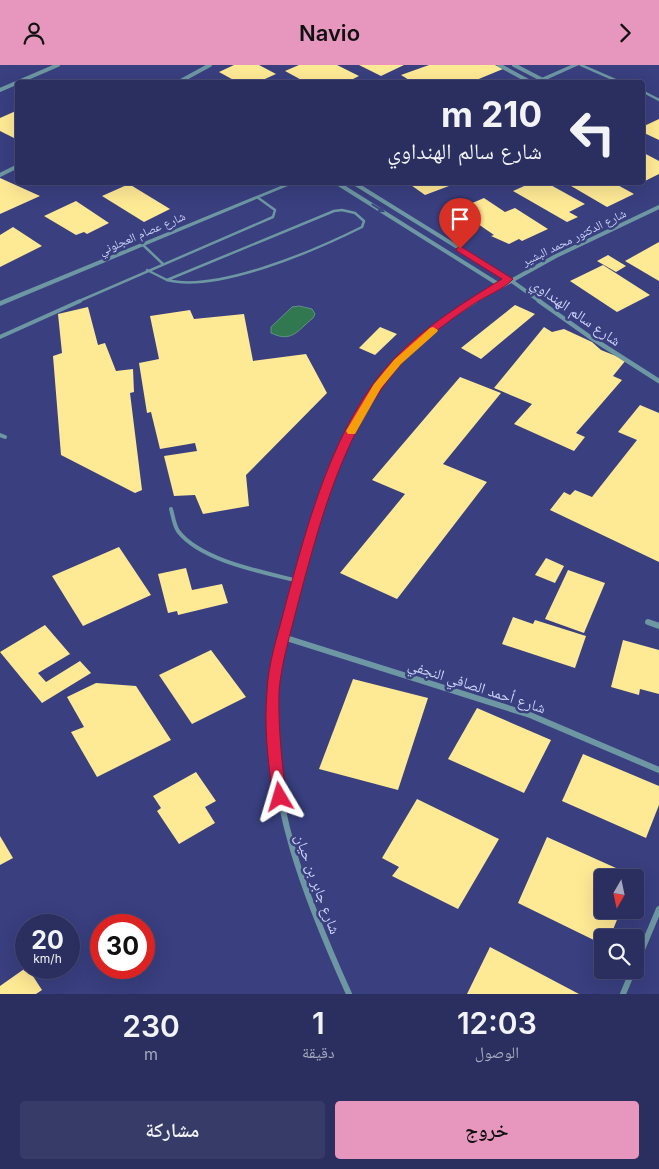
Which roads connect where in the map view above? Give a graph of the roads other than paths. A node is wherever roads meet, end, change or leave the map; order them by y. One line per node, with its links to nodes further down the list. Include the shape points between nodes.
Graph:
1 (58, 65): 8 (street)
2 (210, 65): 9 (street)
3 (499, 65): 10 (street)
4 (514, 65): 7 (street)
5 (576, 65): 7 (street)
6 (581, 65): 11 (lane)
7 (541, 79)
8 (23, 80)
9 (182, 80)
10 (526, 80)
11 (615, 80)
12 (15, 84): 13 (street)
13 (0, 90)
14 (645, 93): 15 (lane)
15 (659, 100)
16 (15, 168): 17 (street)
17 (0, 175)
18 (287, 185): 21 (street, شارع عصام العجلوني)
19 (339, 185): 28 (street, one-way to 28)
20 (357, 185): 26 (street, شارع سالم الهنداوي)
21 (257, 197): 23 (street, شارع عصام العجلوني); 24 (lane, via 273,207 273,217)
22 (659, 207): 26 (street, شارع الدكتور محمد البشير)
23 (143, 245): 24 (lane); 29 (street, شارع عصام العجلوني)
24 (163, 264): 25 (lane)
25 (148, 270): 27 (lane); 30 (lane)
26 (509, 279): 28 (street, شارع الدكتور محمد البشير); 31 (street, شارع سالم الهنداوي)
27 (166, 281): 27 (lane, via 234,277 254,271 293,258 358,229 364,221 352,211 334,211)
28 (498, 284): 33 (street, شارع جابر بن حيان, via 429,333 397,362 377,386 358,417 331,476)
29 (0, 304)
30 (0, 337)
31 (659, 381)
32 (171, 509): 33 (lane, via 177,529 201,550)
33 (298, 581): 36 (street, شارع جابر بن حيان)
34 (648, 621): 35 (street)
35 (659, 626)
36 (283, 637): 37 (street, شارع أحمد الصافي النجفي, via 530,715); 41 (street, شارع جابر بن حيان, via 273,690 274,751 280,797 287,833 315,920)
37 (659, 770)
38 (659, 909): 39 (street)
39 (644, 945)
40 (629, 979): 42 (street)
41 (349, 994)
42 (623, 994)

